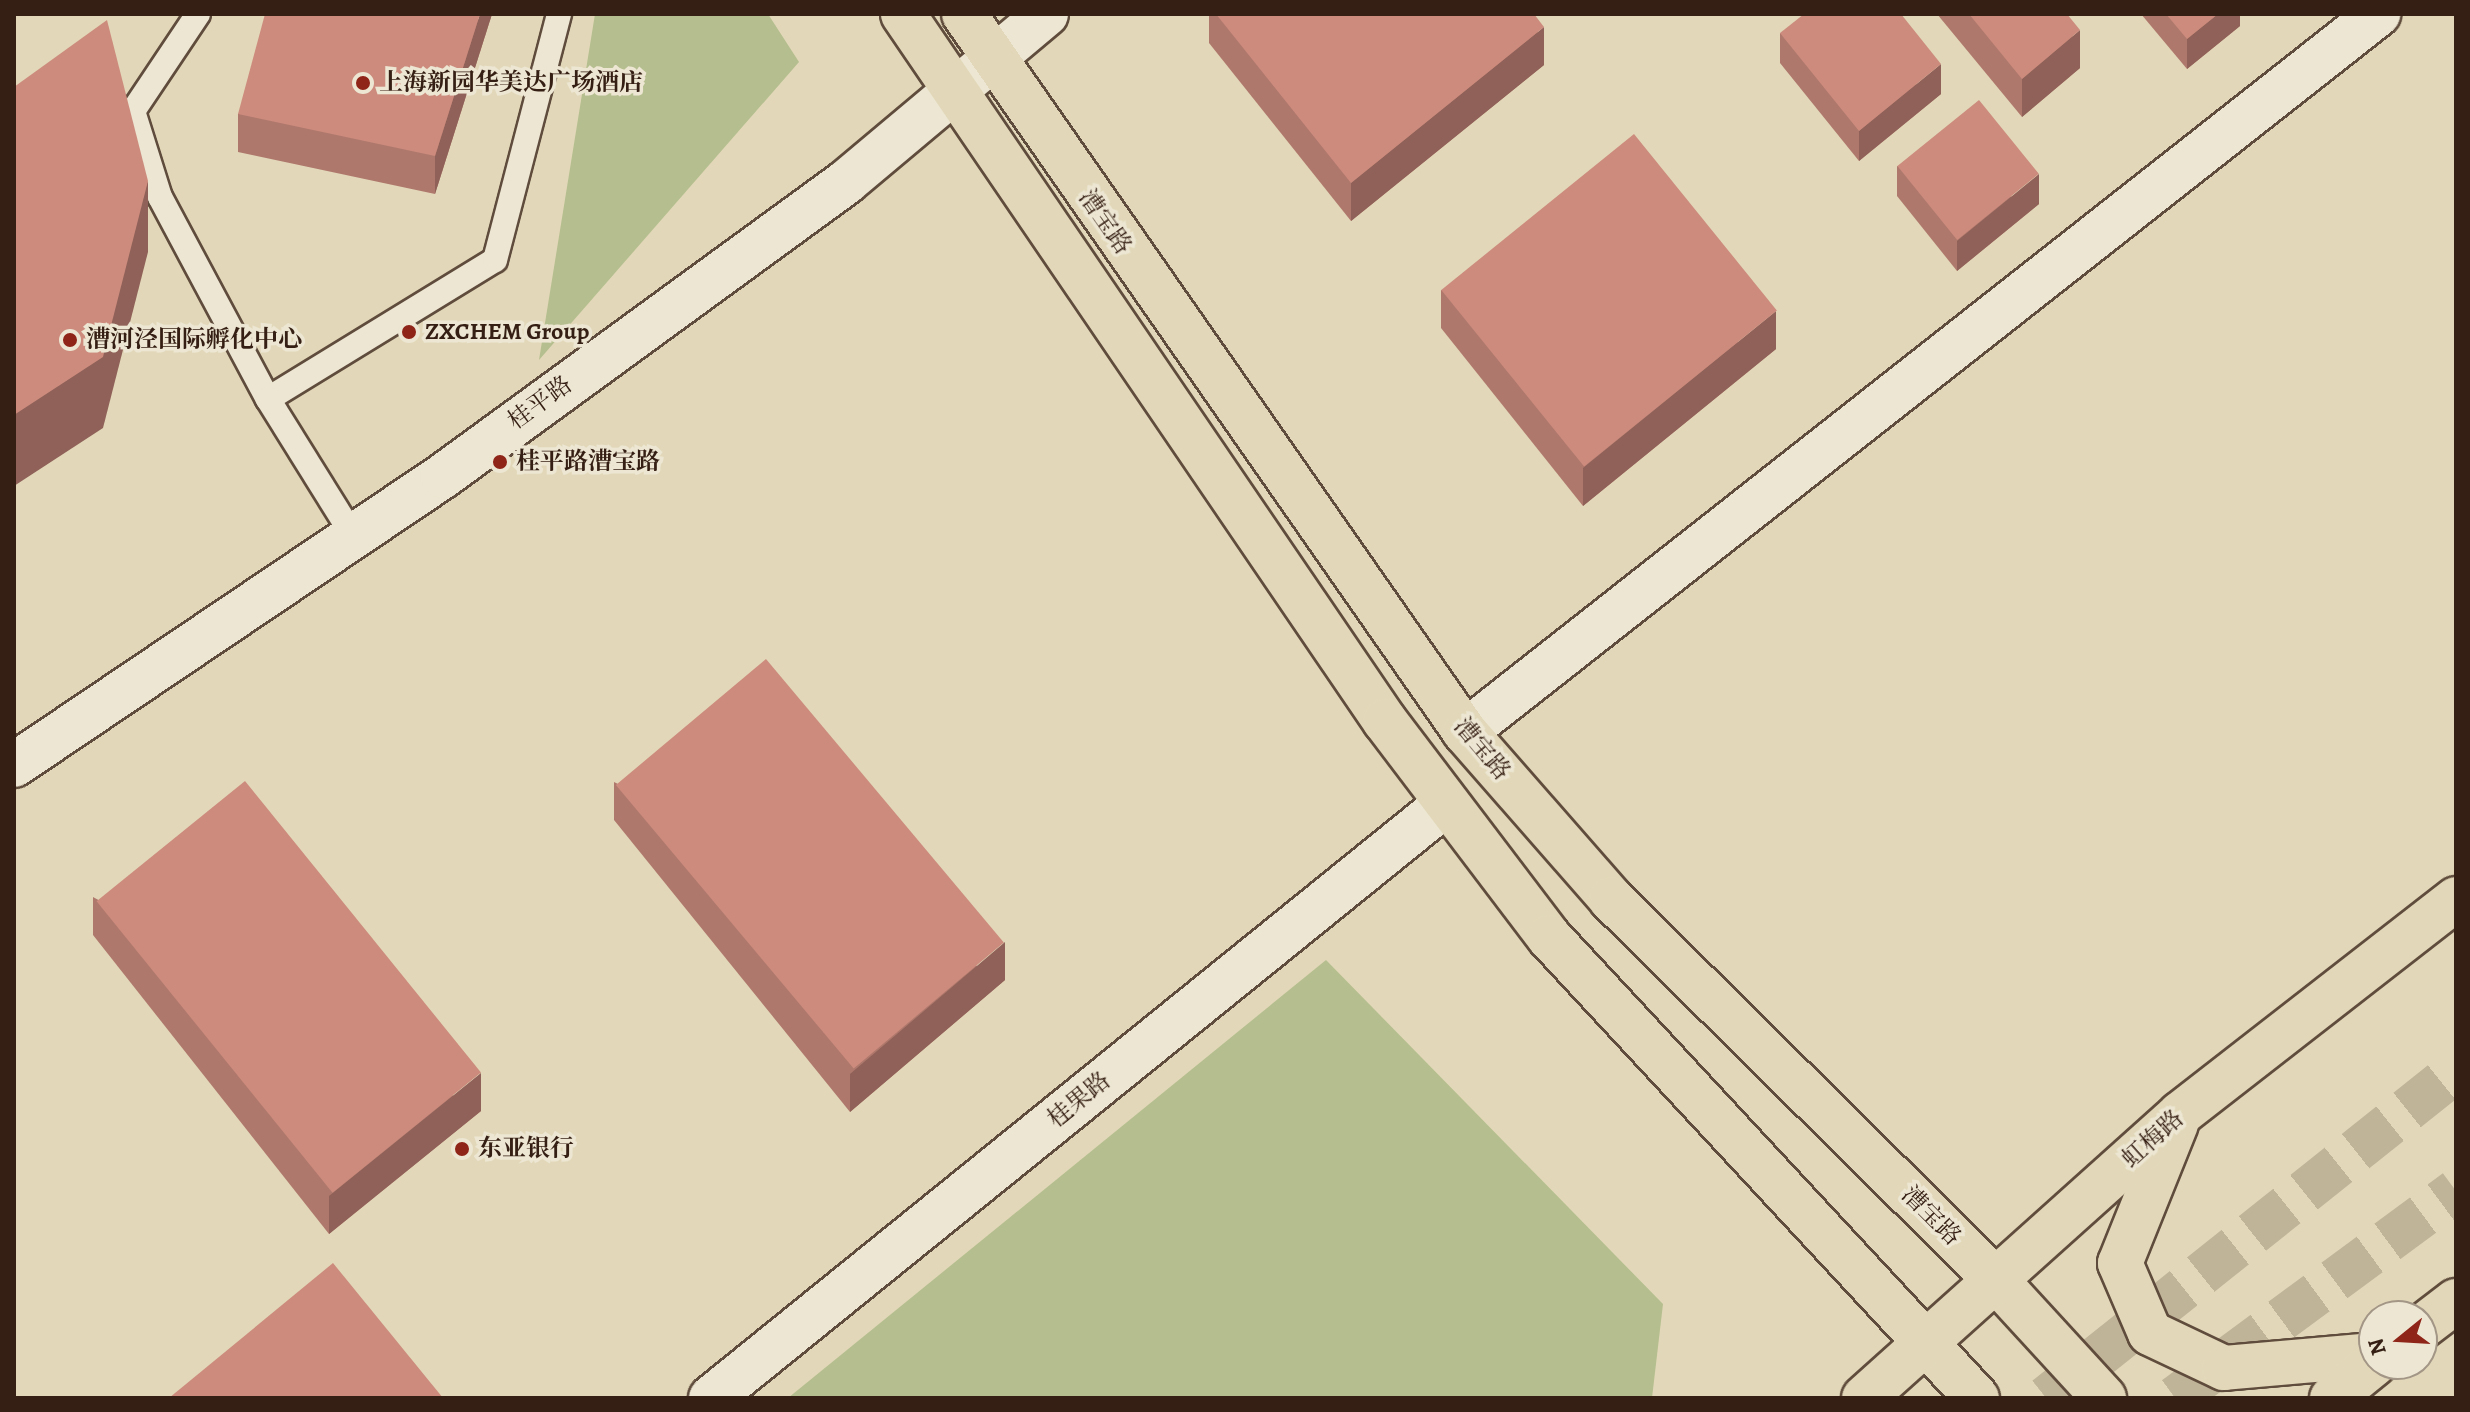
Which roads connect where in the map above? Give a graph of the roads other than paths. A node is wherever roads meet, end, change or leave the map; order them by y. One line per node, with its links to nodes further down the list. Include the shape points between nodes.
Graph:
1 (198, 14): 9 (lane, via 133,111 160,197)
2 (559, 14): 9 (lane, via 495,260)
3 (903, 14): 8 (main road)
4 (964, 14): 7 (main road, 漕宝路)
5 (1046, 14): 7 (street, 桂平路)
6 (2378, 14): 11 (street)
7 (991, 61): 8 (street, 桂平路); 11 (main road, 漕宝路)
8 (952, 96): 10 (street, 桂平路, via 846,182); 13 (main road)
9 (268, 399): 10 (lane)
10 (354, 537): 12 (street, 桂平路)
11 (1465, 732): 16 (main road, 漕宝路, via 1611,899)
12 (14, 765)
13 (1447, 803): 19 (main road, via 1549,937); 22 (street, 桂果路)
14 (2456, 899): 15 (main road, 虹梅路)
15 (2180, 1114): 16 (main road, 虹梅路); 20 (main road, via 2120,1263 2150,1333 2224,1368)
16 (1996, 1280): 19 (main road, 虹梅路); 25 (main road, 漕宝路)
17 (2456, 1301): 18 (main road)
18 (2438, 1315)
19 (1924, 1338): 23 (main road, 虹梅路); 24 (main road)
20 (2358, 1356)
21 (2358, 1377): 26 (main road)
22 (711, 1398)
23 (1864, 1398)
24 (1977, 1398)
25 (2104, 1398)
26 (2332, 1398)

